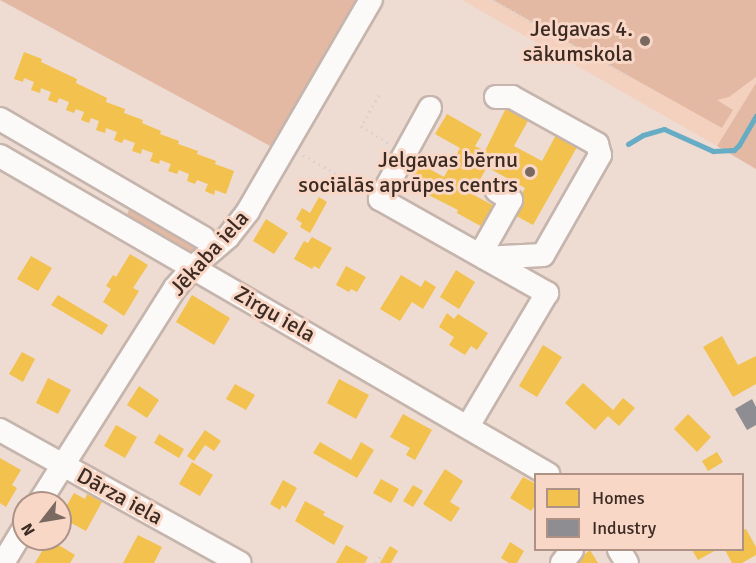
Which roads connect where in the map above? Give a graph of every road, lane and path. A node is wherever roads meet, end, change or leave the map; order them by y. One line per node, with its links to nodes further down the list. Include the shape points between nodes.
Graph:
1 (371, 0): 9 (street, Jēkaba iela)
2 (493, 0): 3 (path)
3 (628, 76)
4 (379, 95): 8 (path, via 361,126)
5 (496, 97): 16 (street, via 512,97 597,144 600,155 543,255)
6 (430, 108): 13 (street)
7 (0, 119): 12 (street)
8 (386, 142)
9 (286, 145): 13 (path); 17 (street, Jēkaba iela, via 238,225)
10 (0, 156): 14 (street, Zirgu iela)
11 (497, 191): 16 (street, via 511,200)
12 (127, 193): 14 (street); 15 (street)
13 (380, 199): 16 (street)
14 (112, 220): 17 (street, Zirgu iela)
15 (204, 238)
16 (483, 256): 18 (street, via 547,293)
17 (193, 267): 18 (street, Zirgu iela); 20 (street, Jēkaba iela, via 175,288)
18 (468, 426): 21 (street, Zirgu iela)
19 (0, 430): 20 (street, Dārza iela)
20 (63, 464): 22 (street, Jēkaba iela); 26 (street, Dārza iela)
21 (546, 473)
22 (46, 491)
23 (12, 548): 25 (street)
24 (381, 555): 27 (path)
25 (3, 563)
26 (240, 563)
27 (376, 563)

